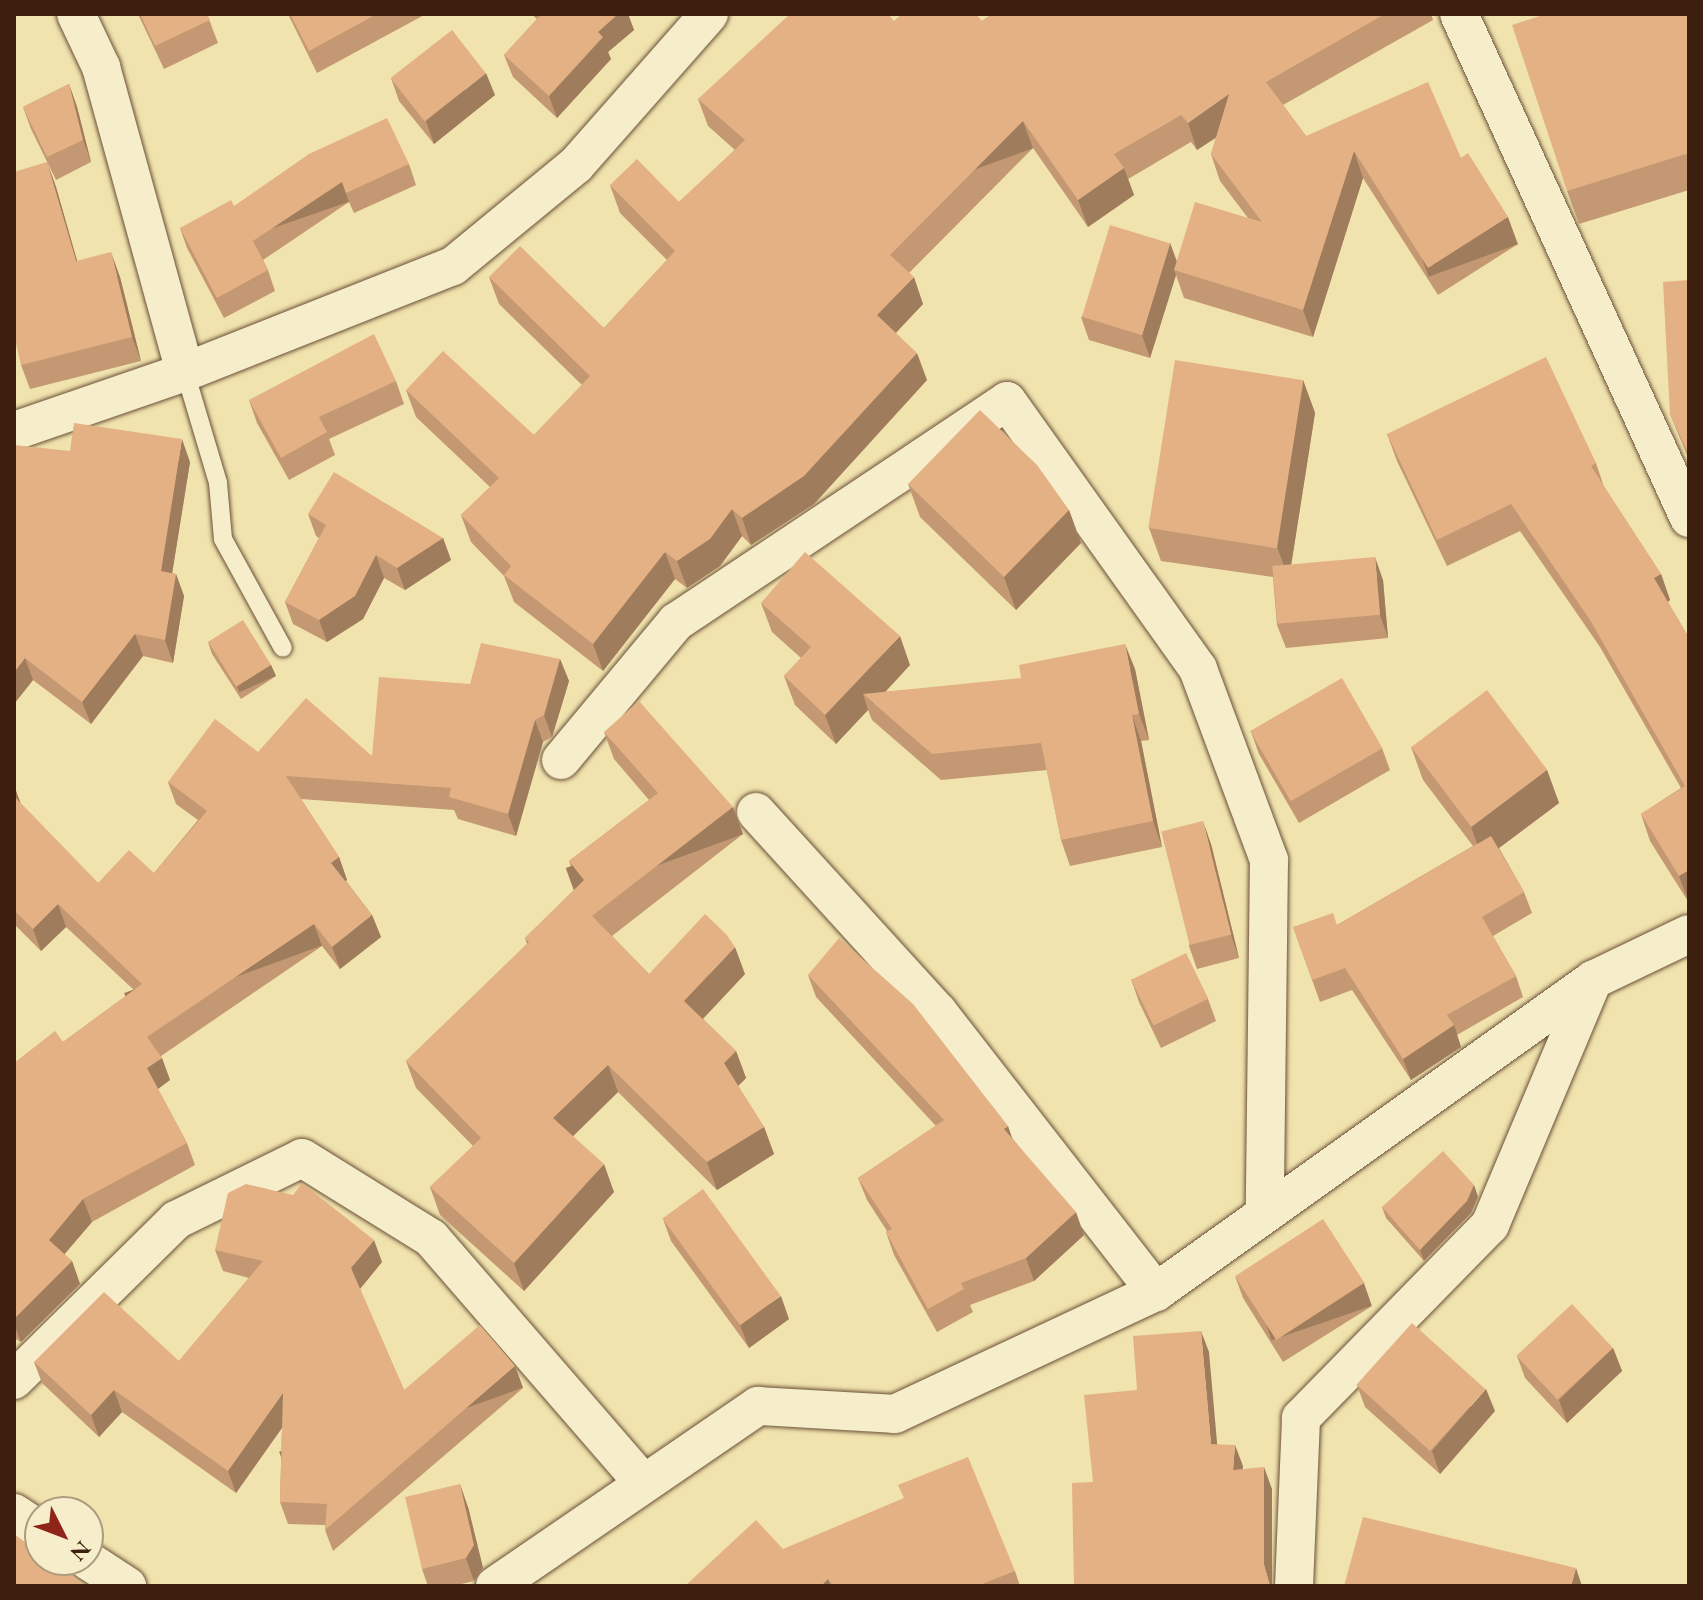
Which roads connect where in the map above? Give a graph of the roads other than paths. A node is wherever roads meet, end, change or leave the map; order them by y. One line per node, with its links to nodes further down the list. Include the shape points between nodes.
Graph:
1 (76, 14): 4 (street, via 101,67)
2 (1459, 14): 6 (street)
3 (705, 16): 4 (street, via 576,165 453,266)
4 (185, 372): 5 (street); 7 (lane, via 218,483 223,539)
5 (14, 431)
6 (1689, 518)
7 (283, 648)
8 (561, 760): 12 (street, via 676,622 1007,401 1198,669 1269,860)
9 (756, 812): 13 (street, via 938,1012)
10 (1689, 934): 11 (street)
11 (1593, 980): 12 (street); 19 (street, via 1490,1225 1301,1418)
12 (1265, 1210): 13 (street)
13 (1156, 1292): 15 (street, via 895,1414 758,1406)
14 (14, 1380): 15 (street, via 176,1220 302,1158 431,1238)
15 (644, 1484): 18 (street)
16 (104, 1571): 17 (street)
17 (127, 1586)
18 (495, 1586)
19 (1294, 1586)

